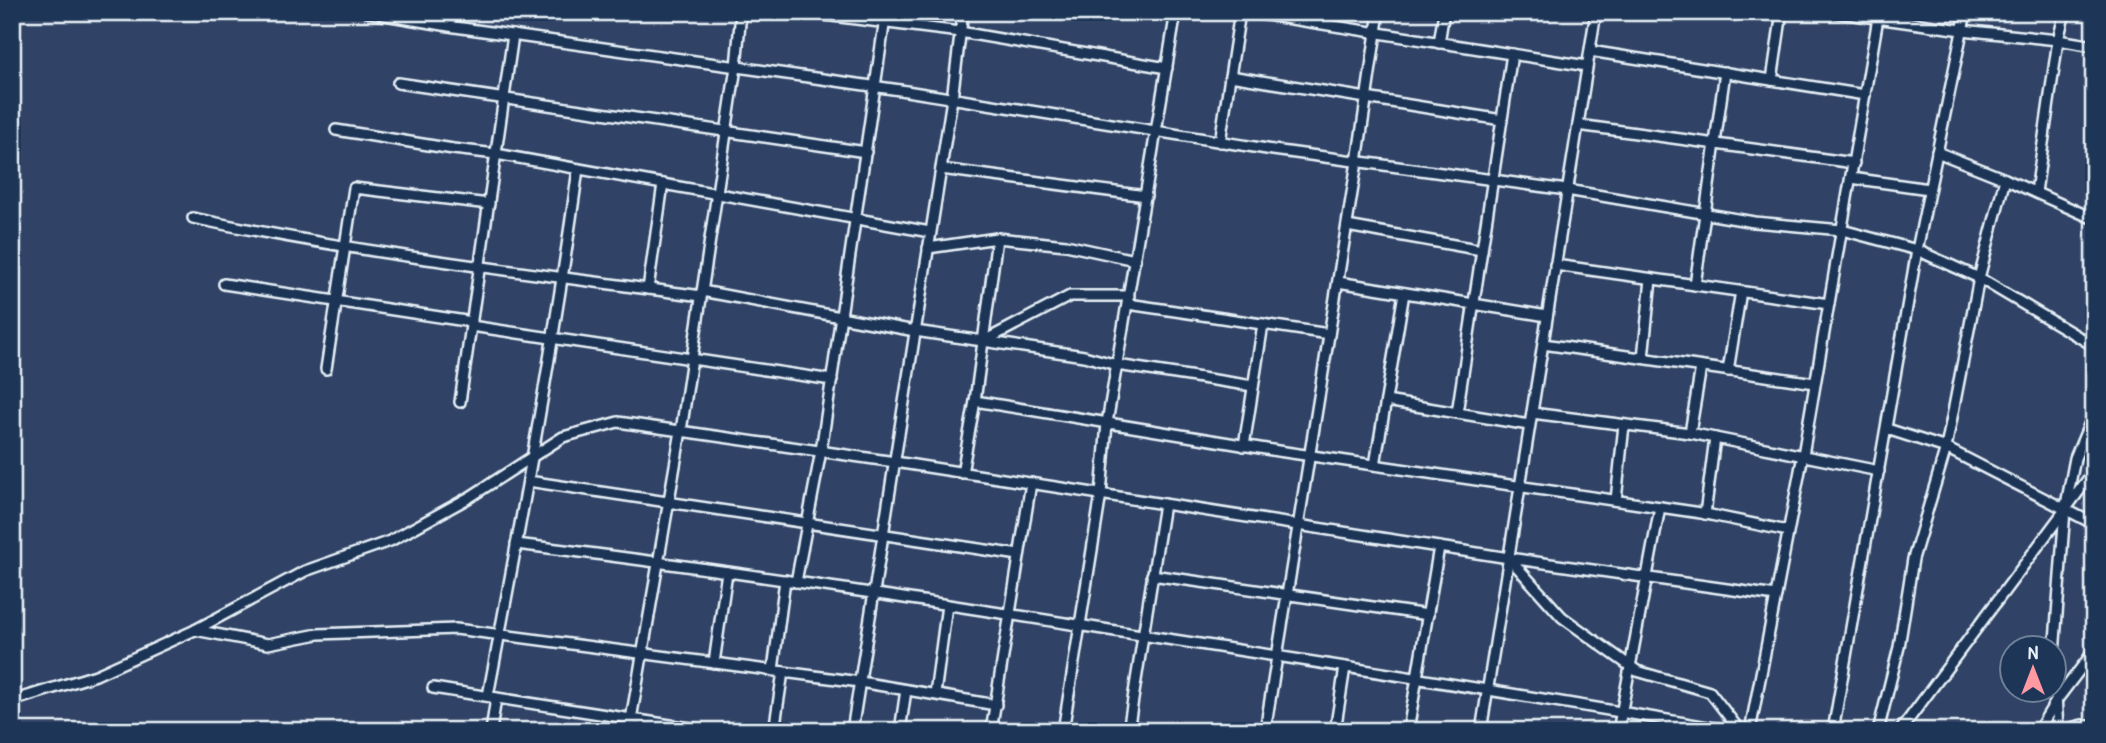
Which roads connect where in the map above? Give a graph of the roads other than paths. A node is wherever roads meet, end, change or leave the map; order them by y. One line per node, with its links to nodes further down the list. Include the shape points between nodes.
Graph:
1 (368, 12): 20 (street)
2 (741, 12): 27 (street)
3 (800, 12): 16 (street)
4 (963, 12): 18 (street)
5 (1176, 12): 28 (street)
6 (1240, 12): 30 (street)
7 (1246, 12): 19 (street)
8 (1379, 12): 19 (street)
9 (1444, 12): 22 (street)
10 (1596, 12): 24 (street)
11 (1782, 12): 31 (street)
12 (1833, 12): 15 (street)
13 (1966, 12): 17 (street)
14 (2065, 12): 21 (street)
15 (1878, 15): 17 (street); 34 (street)
16 (885, 17): 18 (street); 33 (street)
17 (1962, 30): 21 (street); 46 (street)
18 (960, 32): 28 (street); 36 (street)
19 (1376, 33): 22 (street); 35 (street)
20 (513, 35): 27 (street); 37 (street)
21 (2058, 40): 23 (street); 58 (street)
22 (1439, 43): 25 (street)
23 (2094, 46)
24 (1590, 51): 26 (street); 29 (street)
25 (1512, 54): 26 (street); 38 (street)
26 (1587, 66): 39 (street)
27 (736, 67): 33 (street); 41 (street)
28 (1167, 68): 42 (street)
29 (1725, 72): 31 (street); 44 (street)
30 (1230, 76): 35 (street); 43 (street)
31 (1772, 80): 34 (street)
32 (398, 83): 37 (street)
33 (876, 87): 36 (street); 45 (street)
34 (1865, 94): 49 (street)
35 (1366, 98): 38 (street); 48 (street)
36 (951, 99): 42 (street); 51 (street)
37 (504, 100): 41 (street); 47 (street)
38 (1502, 120): 54 (street)
39 (1578, 125): 44 (street); 57 (street)
40 (337, 130): 47 (street)
41 (726, 132): 45 (street); 59 (street)
42 (1157, 132): 43 (street); 60 (street)
43 (1220, 142): 48 (street)
44 (1715, 144): 49 (street); 62 (street)
45 (866, 152): 64 (street)
46 (1937, 152): 53 (street); 56 (street)
47 (496, 153): 50 (street); 61 (street)
48 (1357, 162): 54 (street); 66 (street)
49 (1854, 163): 52 (street)
50 (578, 169): 55 (street); 77 (street)
51 (941, 169): 60 (street); 68 (street)
52 (1851, 178): 56 (street); 67 (street)
53 (2005, 178): 58 (street); 78 (street)
54 (1493, 180): 57 (street); 72 (street)
55 (663, 184): 59 (street); 83 (street)
56 (1929, 189): 73 (street)
57 (1567, 190): 62 (street); 75 (street)
58 (2036, 192): 65 (street)
59 (717, 194): 64 (street); 85 (street)
60 (1146, 196): 74 (street)
61 (489, 204): 70 (street, via 354,188); 76 (street)
62 (1705, 214): 67 (street); 82 (street)
63 (193, 218): 70 (street)
64 (856, 219): 68 (street); 92 (street)
65 (2094, 219)
66 (1347, 226): 72 (street); 80 (street)
67 (1842, 230): 73 (street); 90 (street)
68 (930, 232): 71 (street)
69 (997, 238): 71 (street); 74 (street, via 1066,245); 98 (street)
70 (345, 246): 76 (street); 88 (street)
71 (928, 247): 95 (street)
72 (1482, 250): 89 (street)
73 (1917, 250): 78 (street); 119 (street)
74 (1135, 260): 87 (street)
75 (1555, 265): 79 (street); 91 (street)
76 (480, 267): 77 (street); 93 (street)
77 (563, 278): 83 (street); 97 (street)
78 (1979, 278): 100 (street); 124 (street)
79 (1651, 279): 82 (street); 101 (street)
80 (1338, 282): 86 (street); 96 (street)
81 (224, 284): 88 (street)
82 (1695, 285): 84 (street)
83 (648, 289): 85 (street)
84 (1741, 291): 90 (street); 106 (street)
85 (702, 293): 92 (street); 102 (street)
86 (1404, 293): 89 (street); 111 (street)
87 (1128, 300): 94 (street); 98 (street, via 1070,296); 103 (street)
88 (336, 301): 93 (street); 105 (street)
89 (1474, 304): 91 (street); 113 (street)
90 (1829, 304): 108 (street)
91 (1547, 316): 99 (street)
92 (841, 317): 95 (street); 107 (street)
93 (471, 324): 97 (street); 112 (street)
94 (1263, 324): 96 (street); 109 (street)
95 (915, 331): 98 (street); 129 (street)
96 (1329, 334): 128 (street)
97 (553, 338): 102 (street); 127 (street)
98 (983, 342): 103 (street); 110 (street)
99 (1543, 344): 101 (street); 114 (street)
100 (2094, 346)
101 (1643, 358): 104 (street)
102 (692, 359): 107 (street); 120 (street)
103 (1117, 365): 109 (street); 116 (street)
104 (1701, 367): 106 (street); 121 (street)
105 (326, 369)
106 (1728, 371): 108 (street)
107 (832, 380): 125 (street)
108 (1815, 383): 126 (street)
109 (1254, 386): 123 (street)
110 (975, 401): 116 (street); 133 (street)
111 (1386, 401): 113 (street); 130 (street)
112 (460, 402)
113 (1457, 413): 117 (street)
114 (1532, 413): 117 (street); 118 (street)
115 (2094, 413): 142 (street, via 2075,458)
116 (1107, 423): 123 (street); 137 (street)
117 (1530, 425): 136 (street)
118 (1624, 425): 121 (street); 138 (street)
119 (1887, 429): 124 (street); 131 (street)
120 (681, 431): 125 (street); 127 (street, via 618,422 563,437); 139 (street)
121 (1690, 433): 122 (street)
122 (1715, 438): 126 (street); 143 (street)
123 (1244, 446): 128 (street)
124 (1946, 448): 142 (street); 211 (street, via 1913,559 1899,647)
125 (821, 451): 129 (street); 144 (street)
126 (1803, 455): 131 (street); 147 (street)
127 (533, 456): 134 (street); 166 (street, via 390,541 305,571)
128 (1309, 456): 130 (street); 146 (street)
129 (895, 462): 133 (street); 148 (street)
130 (1375, 465): 136 (street)
131 (1879, 471): 210 (street)
132 (2094, 471): 142 (street)
133 (962, 473): 135 (street)
134 (528, 481): 139 (street); 149 (street)
135 (1031, 483): 137 (street); 151 (street)
136 (1519, 485): 138 (street); 152 (street)
137 (1101, 494): 140 (street); 165 (street)
138 (1616, 500): 141 (street)
139 (669, 503): 144 (street); 153 (street)
140 (1164, 504): 146 (street); 155 (street)
141 (1661, 507): 143 (street); 156 (street)
142 (2065, 510): 145 (street); 167 (street); 212 (street)
143 (1705, 514): 147 (street)
144 (807, 523): 148 (street); 158 (street)
145 (2094, 524)
146 (1298, 525): 150 (street); 160 (street)
147 (1788, 531): 161 (street)
148 (883, 534): 151 (street); 159 (street)
149 (516, 544): 153 (street); 168 (street)
150 (1439, 547): 152 (street); 164 (street)
151 (1020, 555): 163 (street)
152 (1509, 558): 156 (street); 174 (street, via 1562,617); 181 (street)
153 (658, 561): 154 (street); 171 (street)
154 (727, 572): 157 (street); 173 (street)
155 (1153, 575): 160 (street); 169 (street)
156 (1647, 578): 161 (street); 174 (street)
157 (785, 580): 158 (street); 176 (street)
158 (796, 582): 159 (street)
159 (874, 593): 162 (street); 178 (street)
160 (1287, 594): 164 (street); 172 (street)
161 (1776, 596): 209 (street)
162 (947, 604): 163 (street); 183 (street)
163 (1010, 614): 165 (street); 188 (street)
164 (1427, 615): 177 (street)
165 (1080, 625): 169 (street); 200 (street)
166 (195, 630): 168 (street, via 268,644 318,634 456,629); 185 (street, via 96,675)
167 (2055, 634)
168 (499, 635): 171 (street); 184 (street)
169 (1143, 635): 172 (street); 192 (street)
170 (2094, 651): 179 (street)
171 (642, 654): 173 (street); 190 (street)
172 (1277, 656): 175 (street); 202 (street)
173 (714, 663): 176 (street)
174 (1630, 666): 189 (street); 208 (street, via 1710,692)
175 (1345, 667): 177 (street); 203 (street)
176 (778, 671): 178 (street); 196 (street)
177 (1417, 678): 181 (street); 204 (street)
178 (859, 682): 182 (street); 197 (street)
179 (2068, 685)
180 (433, 688): 184 (street)
181 (1488, 689): 189 (street); 205 (street)
182 (906, 690): 183 (street); 198 (street)
183 (935, 694): 188 (street)
184 (492, 697): 190 (street); 193 (street)
185 (15, 700)
186 (2054, 704): 213 (street)
187 (2056, 704): 214 (street)
188 (996, 705): 199 (street)
189 (1621, 712): 206 (street); 207 (street)
190 (631, 718): 194 (street); 195 (street)
191 (2094, 727): 214 (street, via 2082,724)
192 (1128, 728): 201 (street)
193 (491, 731)
194 (629, 731)
195 (709, 731)
196 (774, 731)
197 (852, 731)
198 (900, 731)
199 (991, 731)
200 (1063, 731)
201 (1161, 731)
202 (1265, 731)
203 (1335, 731)
204 (1408, 731)
205 (1481, 731)
206 (1619, 731)
207 (1731, 731)
208 (1740, 731)
209 (1750, 731)
210 (1833, 731)
211 (1878, 731)
212 (1900, 731)
213 (2038, 731)
214 (2059, 731)

